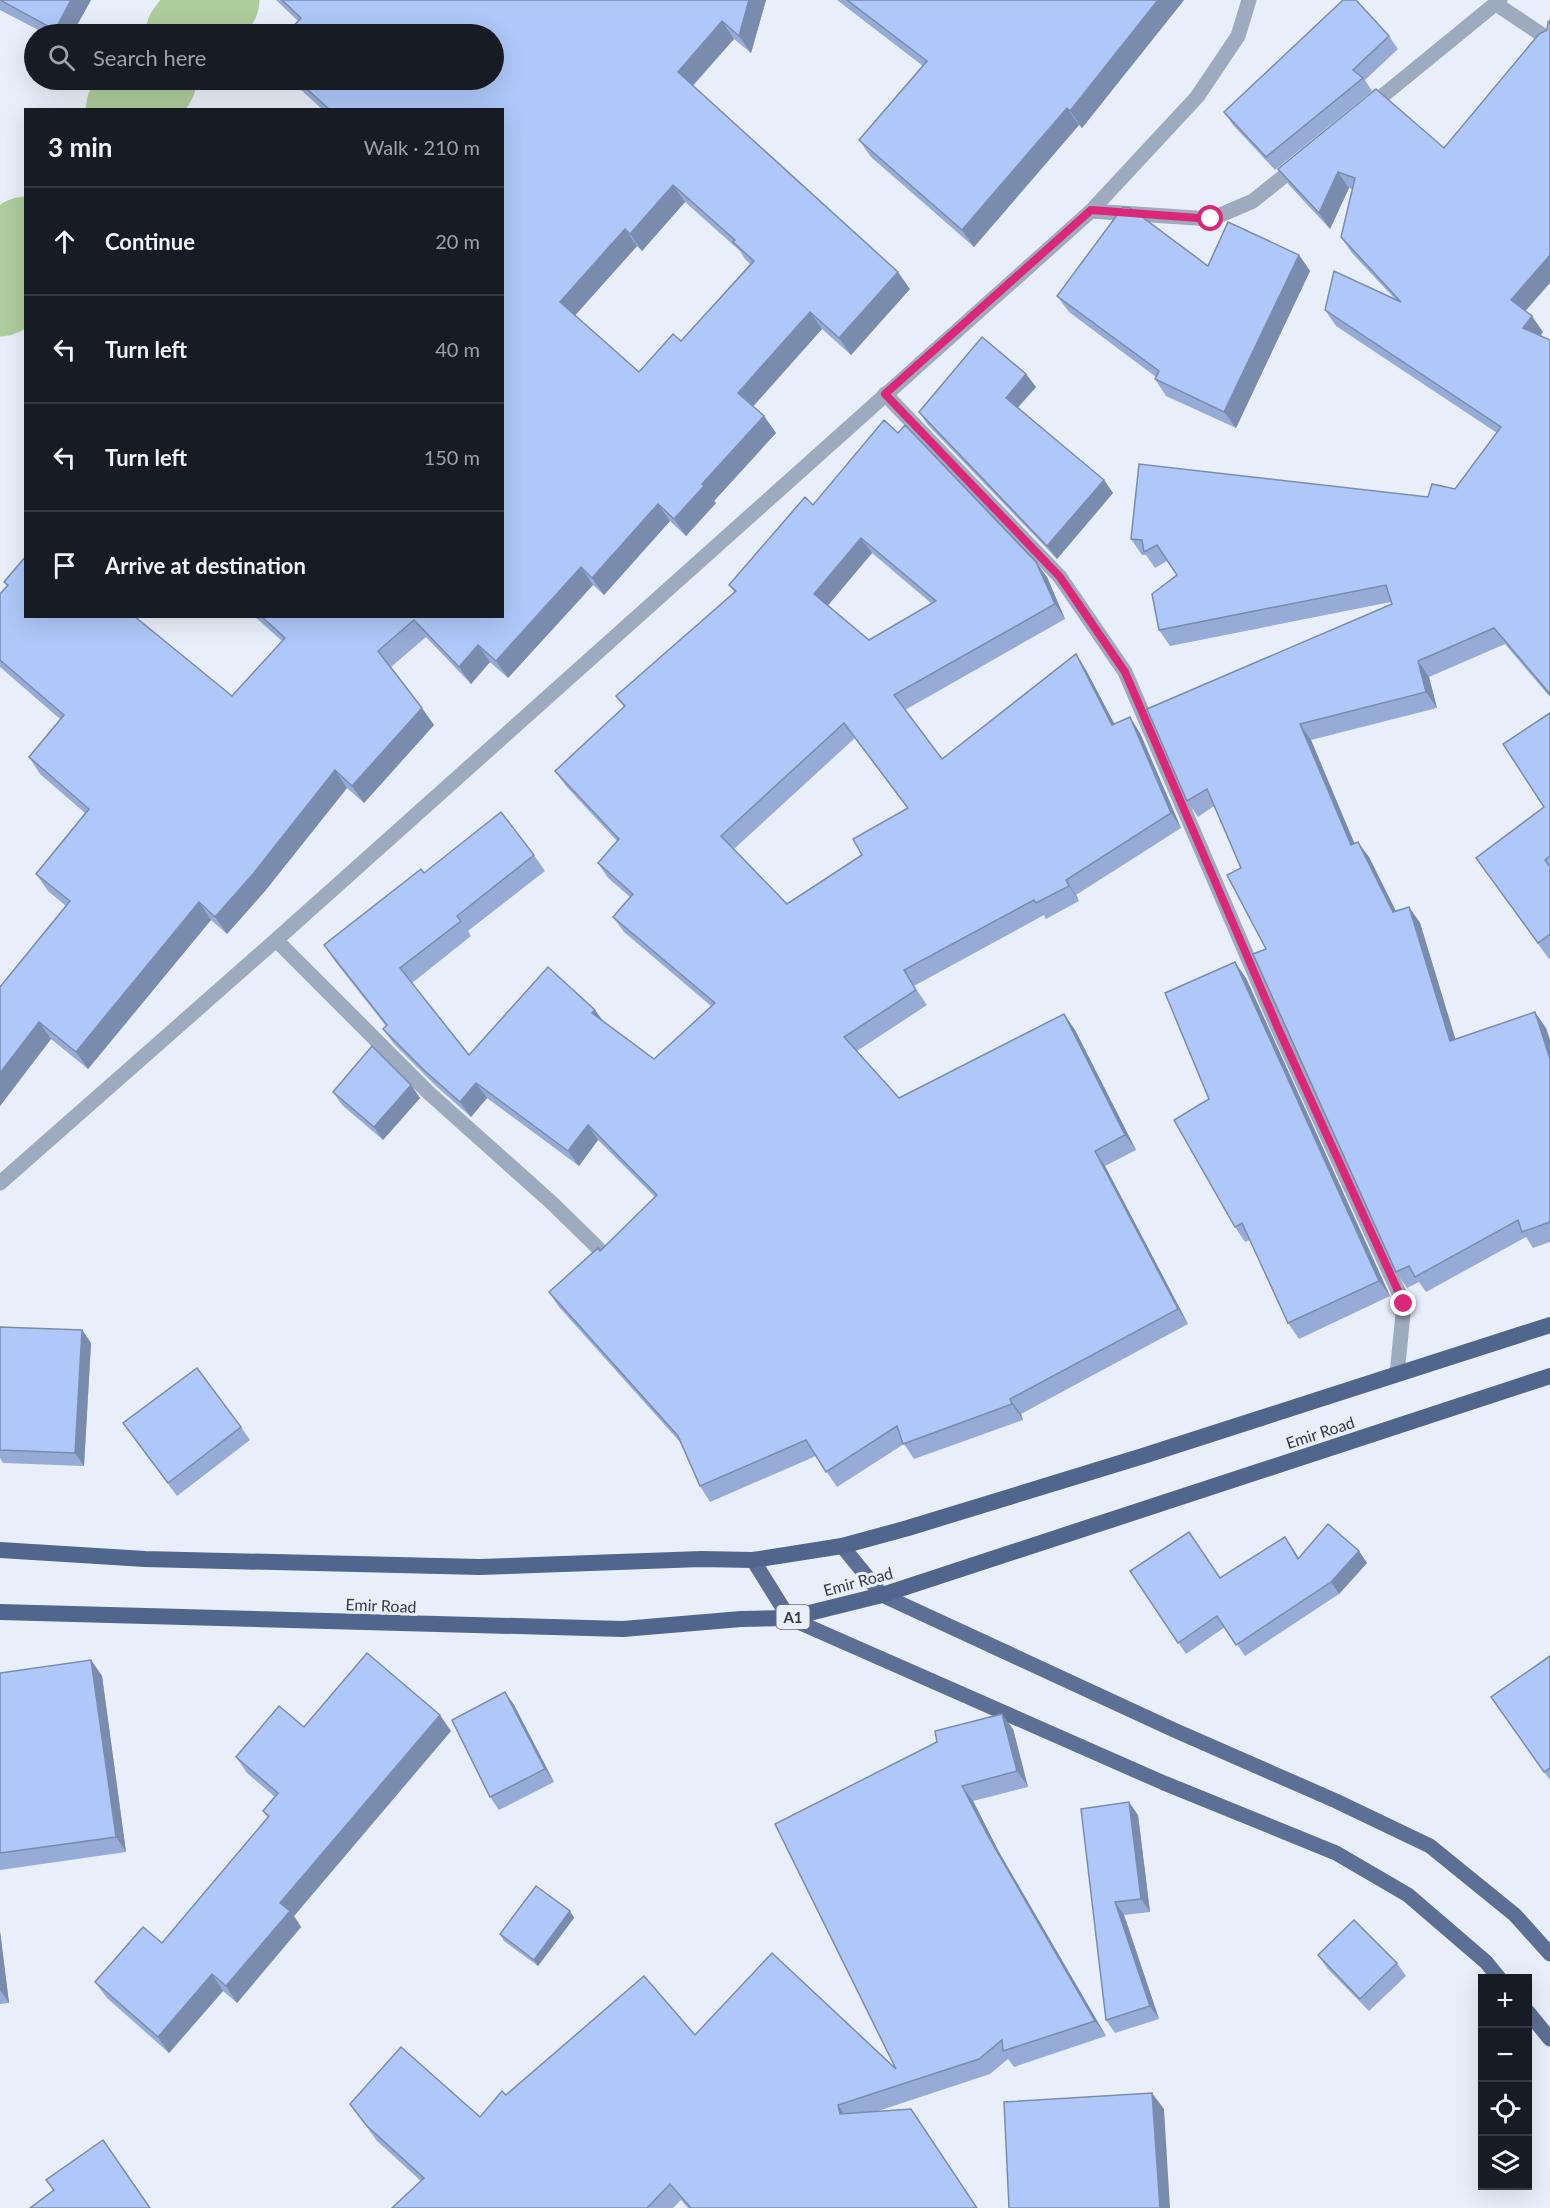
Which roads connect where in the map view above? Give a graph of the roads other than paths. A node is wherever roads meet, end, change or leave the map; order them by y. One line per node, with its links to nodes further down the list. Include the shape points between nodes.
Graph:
1 (1249, 0): 6 (street, via 1238,36 1197,97)
2 (1498, 2): 3 (street); 4 (street)
3 (1550, 40)
4 (1361, 114)
5 (1307, 158): 6 (street, via 1253,201 1211,219)
6 (1091, 210): 7 (street)
7 (885, 394): 8 (street); 12 (street, via 1060,577 1125,672 1278,1028 1404,1304)
8 (276, 940): 9 (street); 10 (street, via 429,1093)
9 (0, 1183)
10 (598, 1248)
11 (1550, 1325): 12 (highway, Emir Road)
12 (1397, 1374): 14 (highway, Emir Road, via 1143,1456)
13 (1550, 1376): 17 (highway, Emir Road / A1)
14 (842, 1546): 16 (highway, Emir Road); 17 (main road)
15 (0, 1550): 16 (highway, Emir Road, via 145,1559 480,1567)
16 (753, 1560): 19 (main road)
17 (882, 1595): 19 (highway, Emir Road / A1); 20 (main road, via 1430,1846 1515,1915)
18 (0, 1612): 19 (highway, Emir Road / A1, via 622,1629)
19 (789, 1618): 21 (main road, via 1164,1783 1336,1853 1408,1895)
20 (1550, 1954)
21 (1496, 1974)
22 (1532, 2018): 23 (main road)
23 (1550, 2039)

